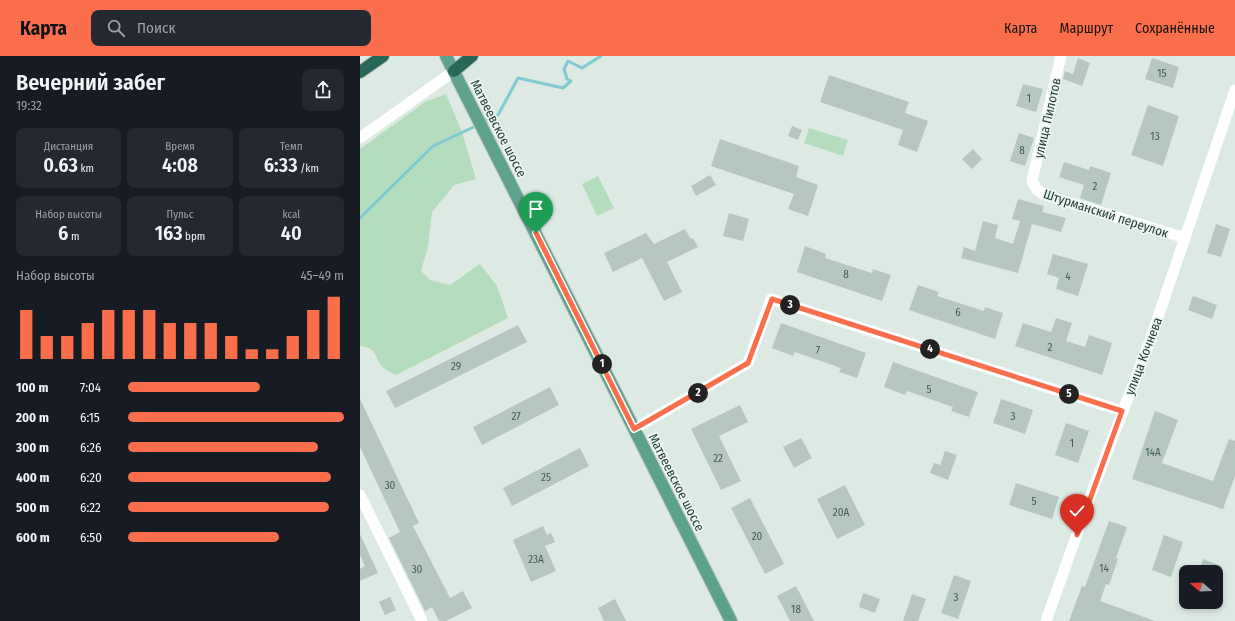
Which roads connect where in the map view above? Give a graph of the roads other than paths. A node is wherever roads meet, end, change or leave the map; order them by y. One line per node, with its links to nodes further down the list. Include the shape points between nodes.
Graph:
1 (383, 56): 5 (highway)
2 (446, 56): 6 (main road, Матвеевское шоссе)
3 (472, 56): 6 (highway)
4 (1061, 56): 9 (street, улица Пилотов)
5 (362, 70)
6 (454, 71): 8 (street); 12 (main road, Матвеевское шоссе)
7 (1235, 90): 10 (street, улица Кочнева)
8 (360, 138)
9 (1032, 181): 10 (street, Штурманский переулок, via 1037,190 1045,195)
10 (1185, 238): 11 (street, улица Кочнева, via 1152,335)
11 (1122, 411): 12 (street, via 772,299 748,363); 16 (street, улица Кочнева)
12 (634, 429): 15 (main road, Матвеевское шоссе)
13 (360, 495): 14 (street)
14 (422, 621)
15 (731, 621)
16 (1046, 621)

